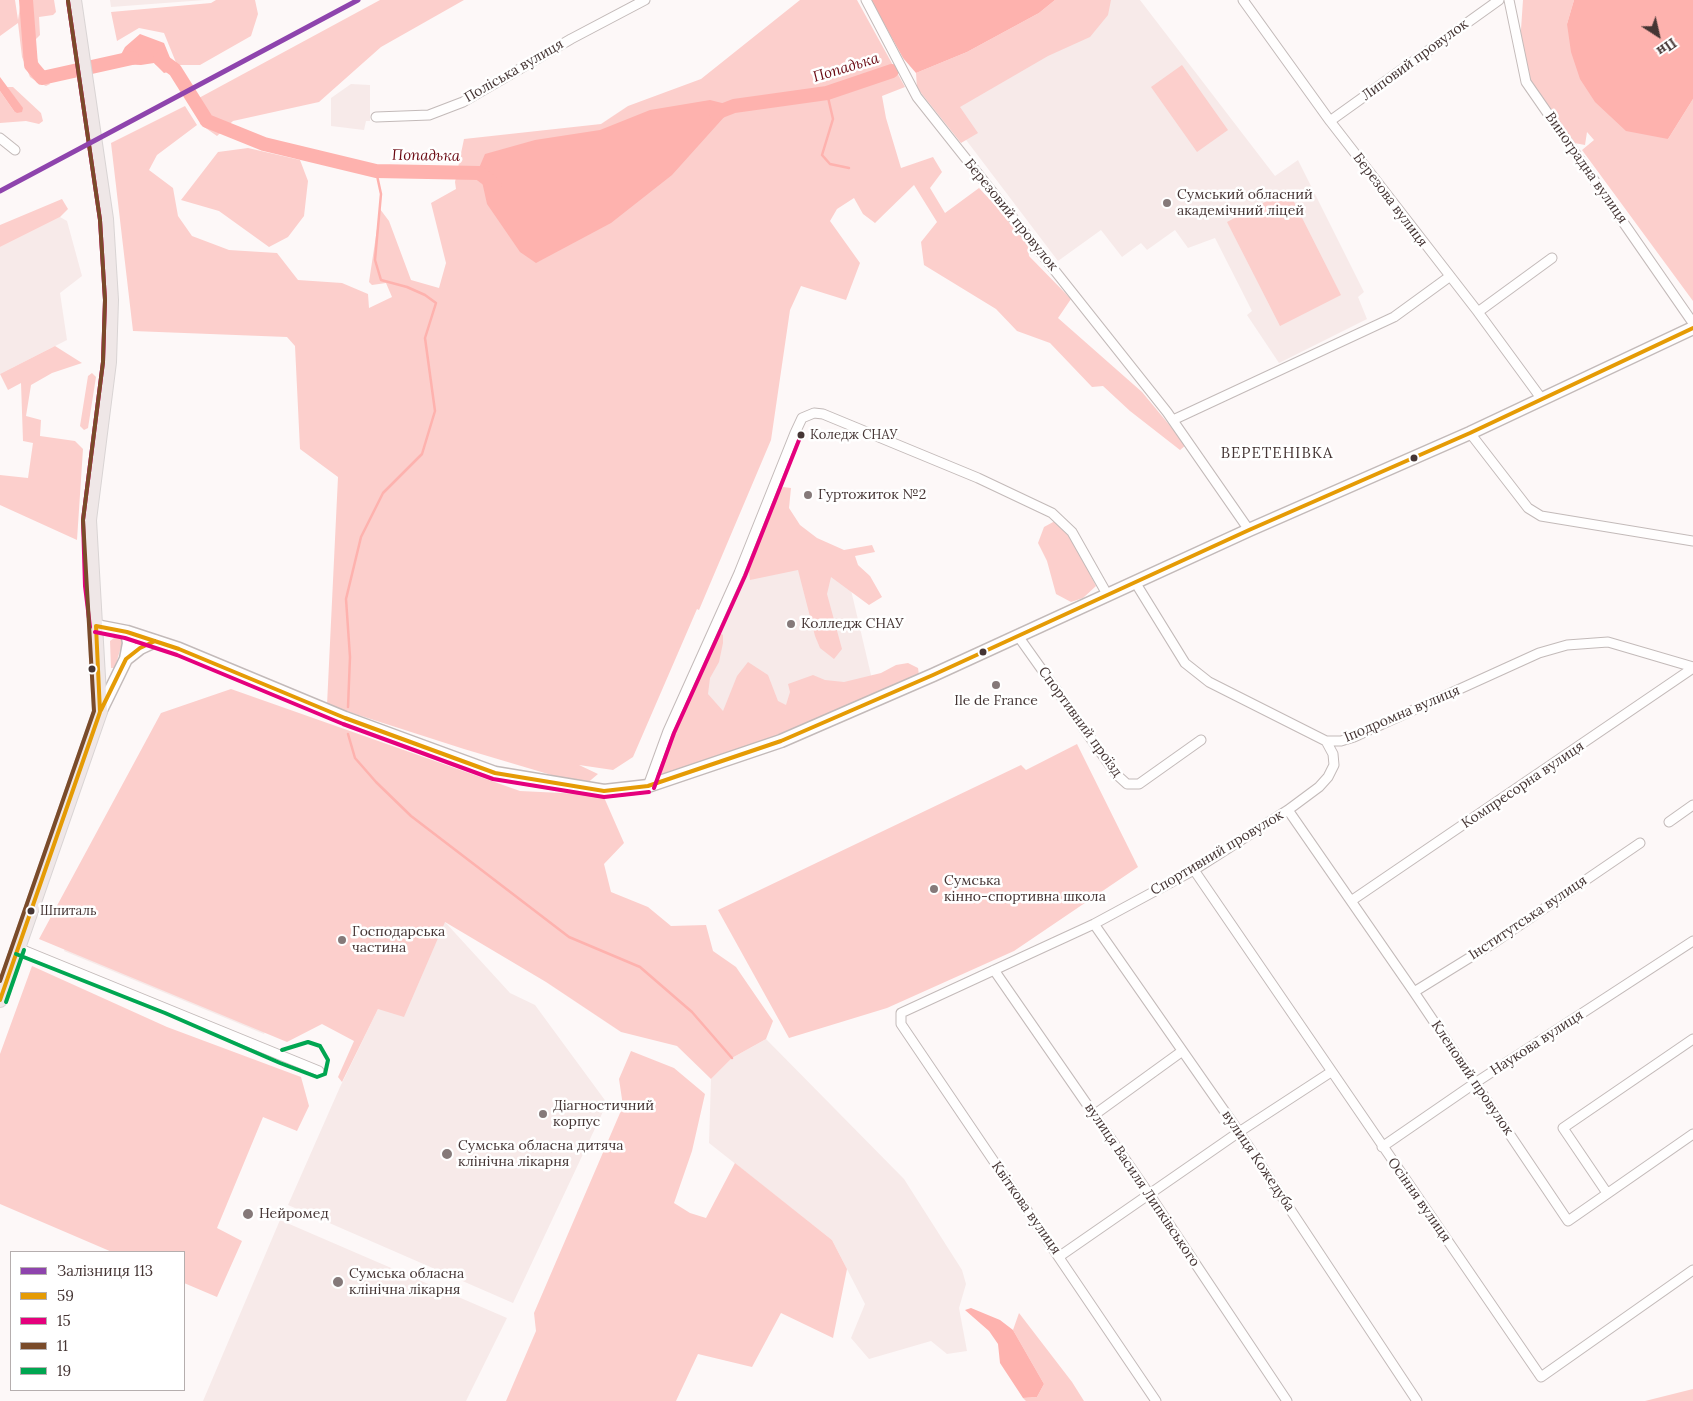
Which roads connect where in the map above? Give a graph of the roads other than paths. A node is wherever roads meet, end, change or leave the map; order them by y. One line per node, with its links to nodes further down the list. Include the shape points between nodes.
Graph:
1 (74, 0): 23 (main road, via 106,219 110,300 109,362 89,520)
2 (645, 0): 7 (street, Поліська вулиця, via 463,102 429,115)
3 (866, 0): 17 (street, Березовий провулок, via 918,98)
4 (1243, 0): 8 (street, Березова вулиця)
5 (1499, 0): 8 (street, Липовий провулок)
6 (1509, 0): 14 (street, Виноградна вулиця, via 1526,82)
7 (376, 116)
8 (1330, 121): 12 (street, Березова вулиця)
9 (0, 138): 10 (street)
10 (15, 150)
11 (1552, 258): 13 (street)
12 (1449, 277): 13 (street, Березова вулиця); 17 (street, via 1394,317)
13 (1478, 312): 16 (street, Березова вулиця)
14 (1693, 323)
15 (1693, 328): 16 (street)
16 (1541, 398): 18 (street)
17 (1173, 420): 19 (street, Березовий провулок)
18 (1470, 433): 19 (street); 20 (street, via 1528,508 1541,516)
19 (1249, 530): 21 (street)
20 (1693, 541)
21 (1135, 582): 22 (street); 31 (street, Іподромна вулиця, via 1185,663 1209,682)
22 (1107, 594): 25 (street); 32 (street, via 1072,532 1052,514 978,478 823,414 814,413 802,418 739,573 668,731)
23 (96, 626): 24 (street); 29 (main road)
24 (127, 632): 26 (street); 27 (street)
25 (1018, 636): 30 (street, Спортивний проїзд, via 1116,774 1127,784 1139,784); 32 (street, via 781,741)
26 (155, 641): 27 (street); 32 (street, via 345,718 495,773 604,791)
27 (126, 659): 29 (street)
28 (1693, 668): 31 (street, Іподромна вулиця, via 1608,642 1567,646 1539,653 1354,737); 38 (street, Компресорна вулиця)
29 (100, 712): 41 (main road)
30 (1201, 740)
31 (1326, 741): 34 (street, Спортивний провулок, via 1333,754 1334,765 1328,777)
32 (648, 786)
33 (1693, 805): 35 (street)
34 (1288, 810): 37 (street, Спортивний провулок); 38 (street, Кленовий провулок)
35 (1669, 822)
36 (1640, 843): 43 (street, Інститутська вулиця, via 1495,942)
37 (1194, 870): 39 (street, Спортивний провулок); 49 (street, Осіння вулиця)
38 (1352, 901): 43 (street, Кленовий провулок)
39 (1094, 924): 42 (street, Спортивний провулок); 47 (street, вулиця Кожедуба)
40 (1693, 941): 50 (street, Наукова вулиця)
41 (18, 948): 44 (main road); 48 (street)
42 (994, 970): 45 (street, Спортивний провулок); 51 (street, вулиця Василя Липківського)
43 (1414, 992): 50 (street, Кленовий провулок)
44 (0, 1000)
45 (902, 1013): 57 (street, Квіткова вулиця, via 901,1024)
46 (1693, 1039): 55 (street, via 1563,1128)
47 (1181, 1052): 51 (street); 52 (street, вулиця Кожедуба)
48 (319, 1071)
49 (1331, 1072): 52 (street); 54 (street, Осіння вулиця)
50 (1475, 1083): 54 (street, Наукова вулиця); 55 (street, Кленовий провулок, via 1568,1221)
51 (1094, 1115): 56 (street, вулиця Василя Липківського)
52 (1239, 1132): 56 (street); 61 (street, вулиця Кожедуба)
53 (1693, 1134): 55 (street, Кленовий провулок)
54 (1382, 1148): 58 (street, Осіння вулиця, via 1542,1377)
55 (1607, 1193)
56 (1149, 1194): 57 (street); 60 (street, вулиця Василя Липківського)
57 (1060, 1256): 59 (street, Квіткова вулиця)
58 (1693, 1270)
59 (1156, 1401)
60 (1287, 1401)
61 (1418, 1401)

